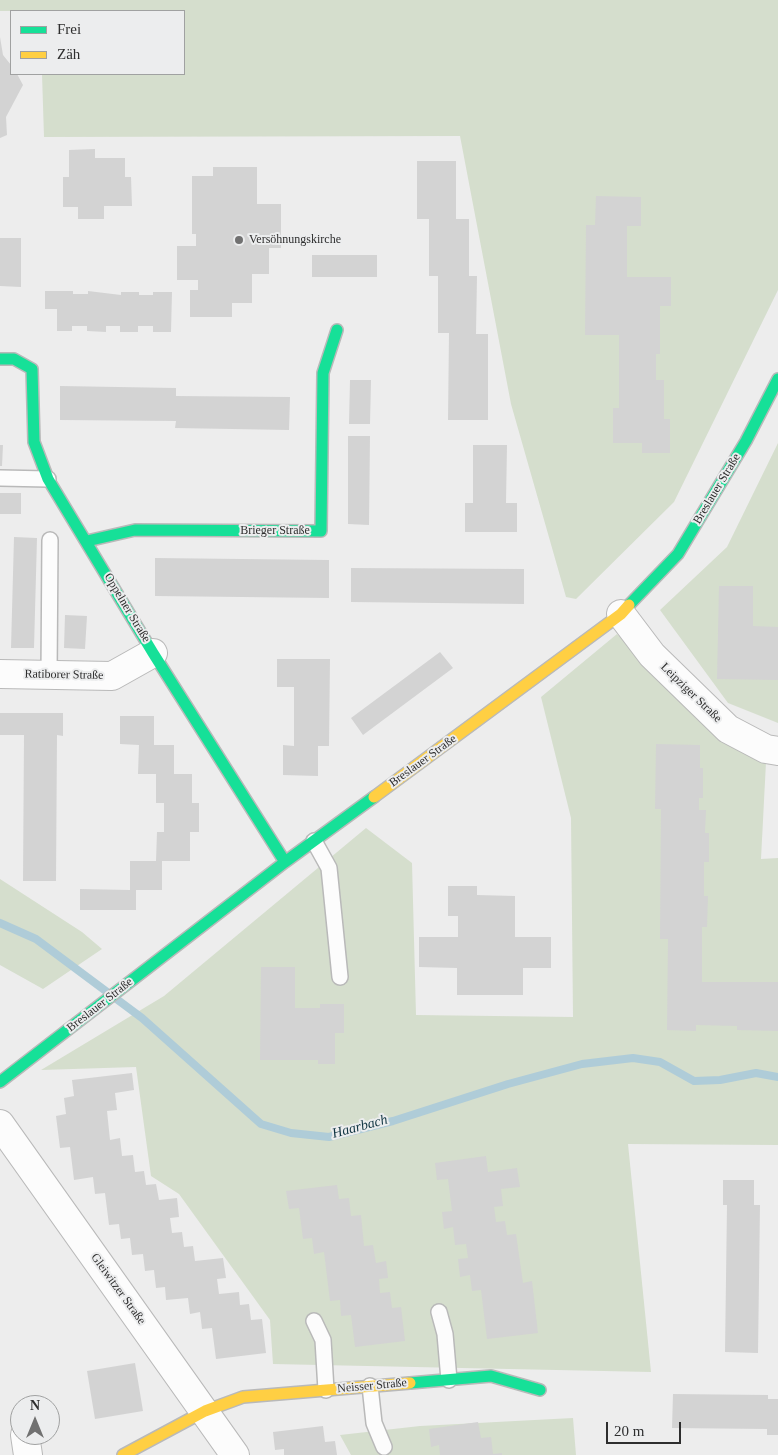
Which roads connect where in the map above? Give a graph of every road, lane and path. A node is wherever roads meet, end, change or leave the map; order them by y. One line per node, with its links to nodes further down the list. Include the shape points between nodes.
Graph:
1 (337, 330): 7 (street, Brieger Straße, via 323,373 322,531 135,530)
2 (0, 359): 5 (street, Oppelner Straße, via 14,359 32,369 34,442)
3 (778, 379): 8 (street, Breslauer Straße, via 746,441 678,554)
4 (0, 478): 5 (lane)
5 (48, 479): 7 (street, Oppelner Straße)
6 (50, 540): 11 (lane)
7 (87, 542): 9 (street, Oppelner Straße)
8 (621, 614): 12 (street, Leipziger Straße, via 652,655 728,729 766,749); 13 (street, Breslauer Straße)
9 (153, 653): 11 (street, Ratiborer Straße, via 112,676); 14 (street, Oppelner Straße)
10 (0, 674): 11 (street, Ratiborer Straße)
11 (49, 675)
12 (778, 751)
13 (314, 841): 14 (street, Breslauer Straße); 15 (lane, via 329,868)
14 (285, 862): 16 (street, Breslauer Straße)
15 (340, 977)
16 (0, 1082)
17 (0, 1124): 24 (street, Gleiwitzer Straße)
18 (440, 1312): 20 (lane)
19 (314, 1321): 22 (lane, via 322,1340)
20 (449, 1380): 21 (street, Neisser Straße); 23 (street, Neisser Straße, via 491,1376)
21 (370, 1386): 22 (street, Neisser Straße); 25 (lane, via 374,1423)
22 (326, 1390): 24 (street, Neisser Straße, via 243,1397)
23 (540, 1390)
24 (205, 1411): 26 (street, Neisser Straße); 27 (street, Gleiwitzer Straße)
25 (384, 1447)
26 (122, 1455)
27 (235, 1455)

